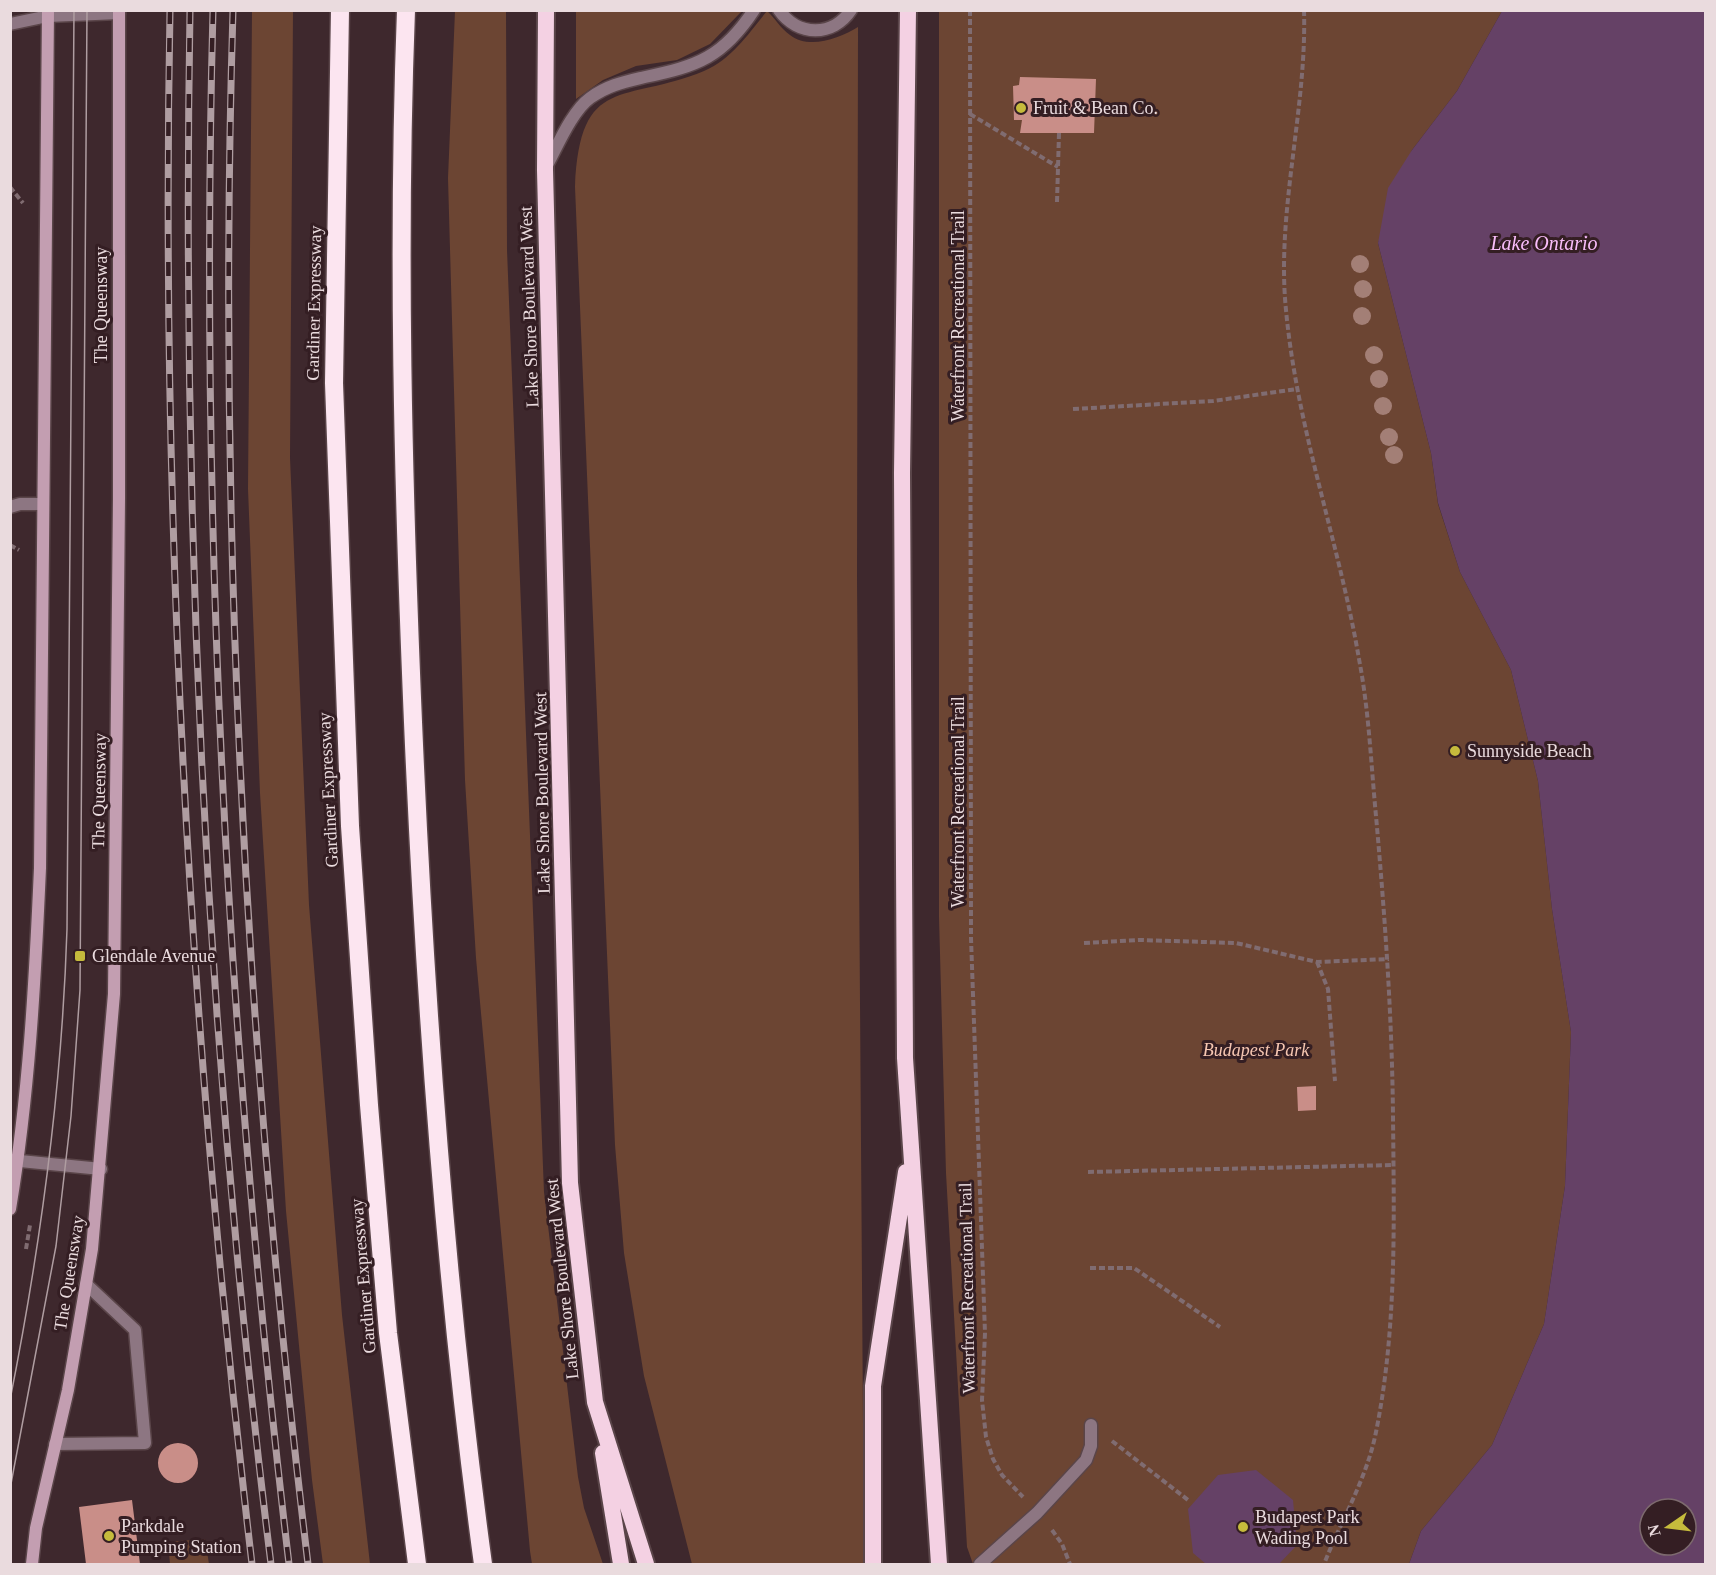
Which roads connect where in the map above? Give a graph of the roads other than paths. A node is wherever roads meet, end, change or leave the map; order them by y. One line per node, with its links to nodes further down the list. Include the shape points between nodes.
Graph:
1 (340, 10): 23 (highway, Gardiner Expressway, via 334,383 350,826 387,1322)
2 (406, 10): 24 (highway, via 402,351 417,814 450,1276)
3 (546, 10): 11 (highway, Lake Shore Boulevard West)
4 (754, 10): 11 (street, via 731,43 712,56 688,66 614,83 588,99)
5 (779, 10): 6 (street, via 792,24 820,31 834,27)
6 (851, 10)
7 (908, 10): 14 (highway, via 902,473 905,1058)
8 (119, 12): 9 (street); 16 (main road, The Queensway, via 114,994)
9 (48, 13): 10 (street); 12 (main road)
10 (10, 24)
11 (544, 170): 19 (highway, Lake Shore Boulevard West, via 570,1183)
12 (43, 504): 13 (street); 15 (main road, via 35,1000 26,1113)
13 (10, 507)
14 (911, 1141): 27 (highway, via 873,1386); 28 (highway)
15 (15, 1160): 16 (street); 17 (main road)
16 (101, 1169): 18 (main road, The Queensway)
17 (10, 1209)
18 (86, 1284): 21 (main road, The Queensway); 21 (street, via 135,1330 145,1443)
19 (595, 1402): 25 (highway); 26 (highway, Lake Shore Boulevard West)
20 (1091, 1425): 29 (street, via 1086,1460 1037,1513)
21 (55, 1444): 22 (main road, The Queensway)
22 (32, 1564)
23 (417, 1564)
24 (483, 1564)
25 (621, 1564)
26 (646, 1564)
27 (873, 1564)
28 (939, 1564)
29 (980, 1564)

